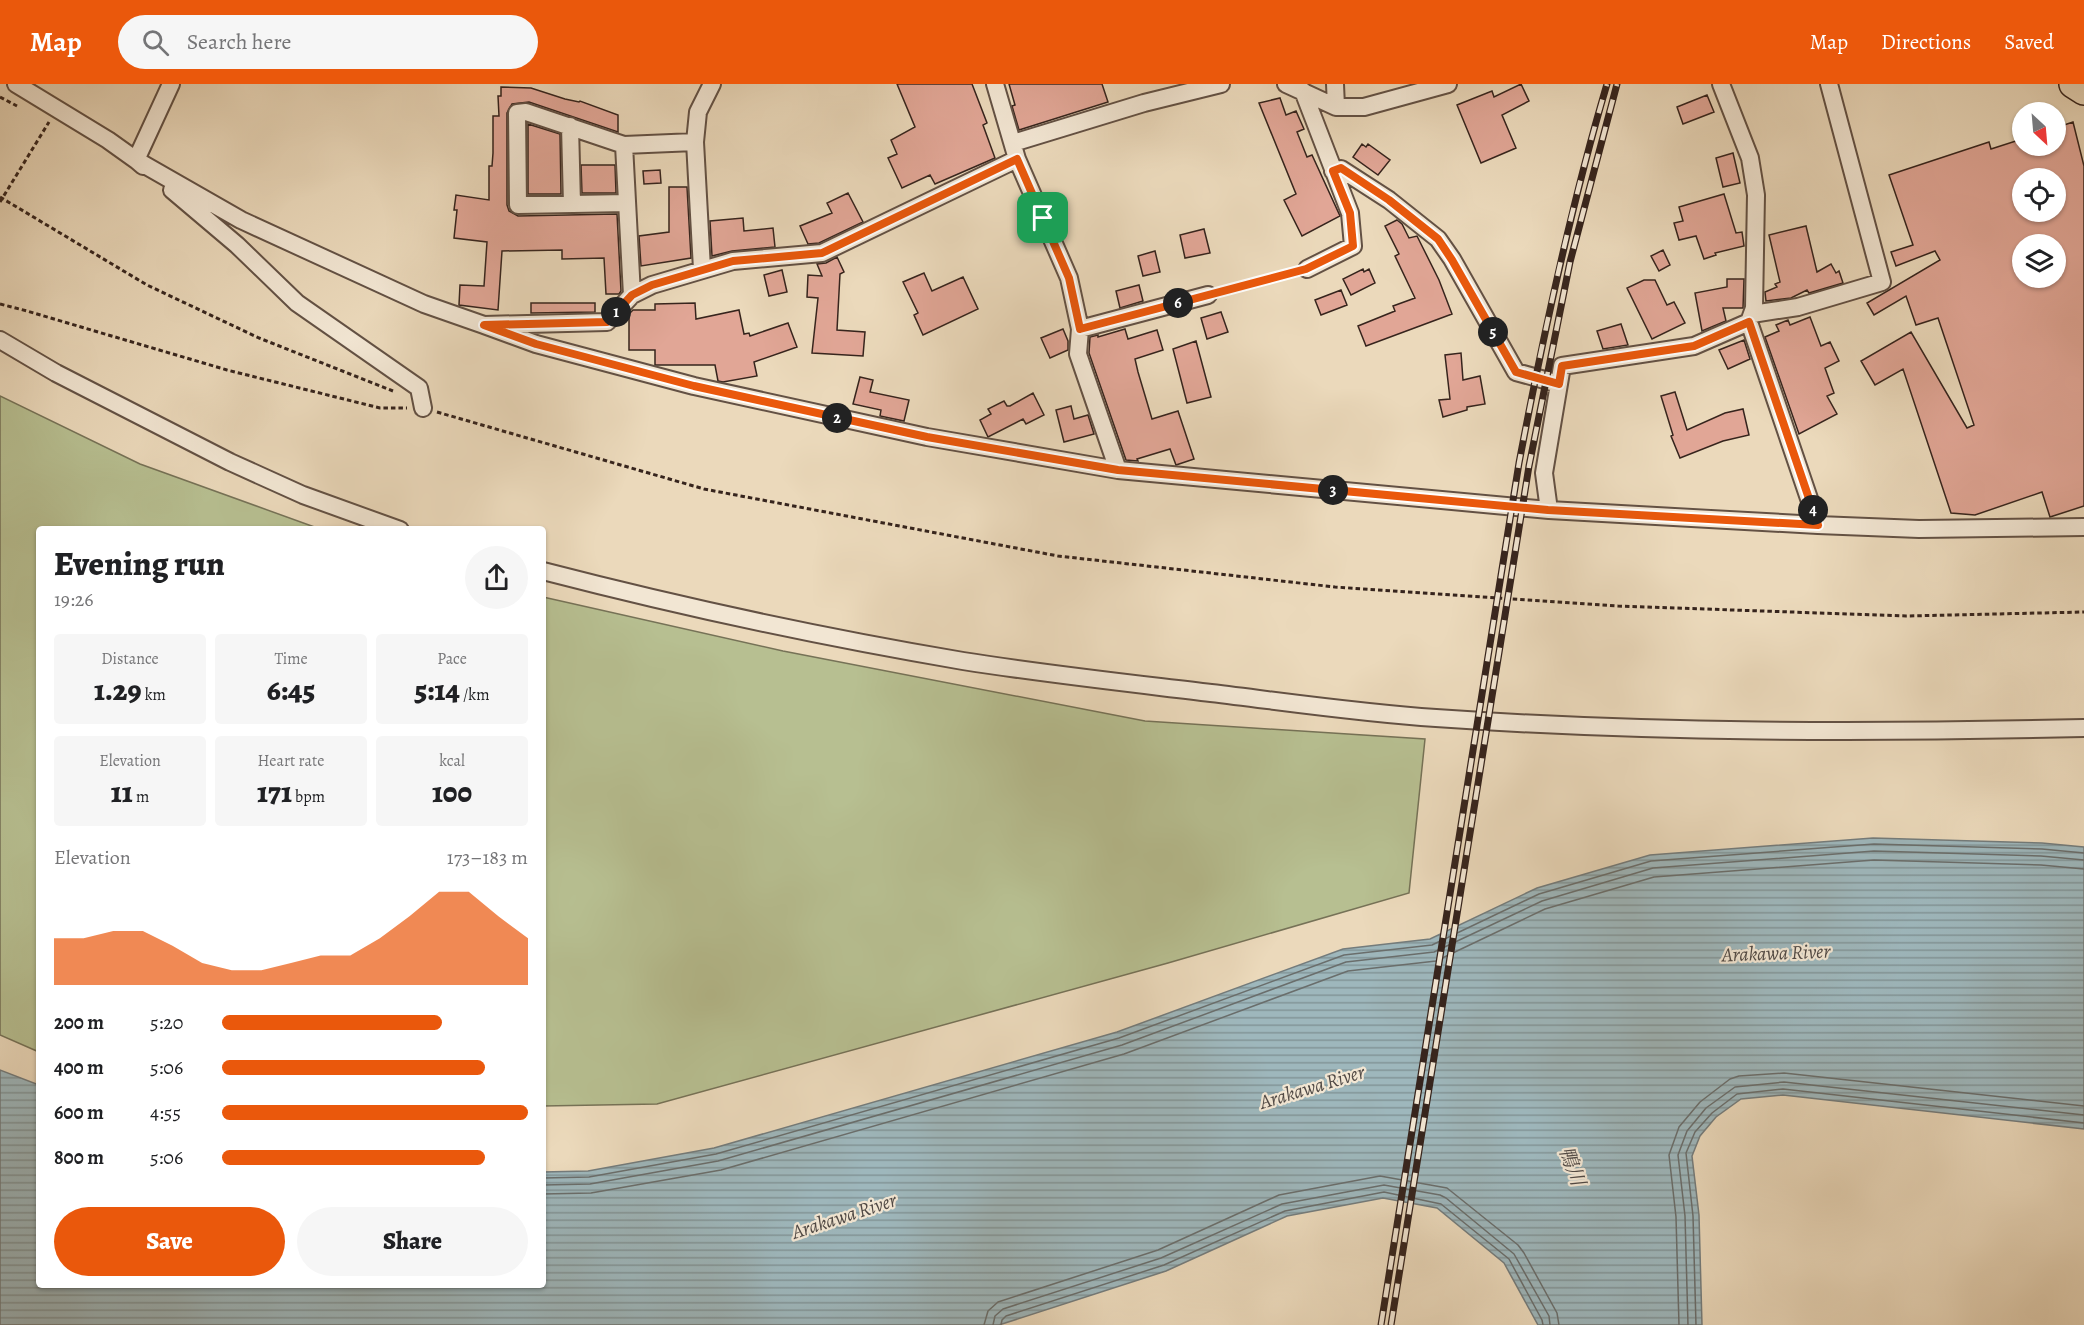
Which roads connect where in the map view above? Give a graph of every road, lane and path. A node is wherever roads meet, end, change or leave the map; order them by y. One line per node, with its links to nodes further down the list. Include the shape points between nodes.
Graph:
1 (16, 84): 20 (street)
2 (171, 84): 20 (street)
3 (712, 84): 17 (street, via 698,112)
4 (995, 84): 19 (street)
5 (1221, 84): 19 (street, via 1144,103)
6 (1287, 84): 12 (street)
7 (1335, 84): 14 (street)
8 (1448, 84): 14 (street, via 1364,107)
9 (1721, 84): 30 (street, via 1750,158 1756,195)
10 (1829, 84): 30 (street, via 1882,282)
11 (2073, 84): 13 (main road)
12 (1303, 91): 14 (street); 21 (street)
13 (2084, 91)
14 (1336, 107)
15 (49, 122): 22 (path)
16 (570, 126): 18 (street); 24 (street); 24 (street, via 526,112 517,113 518,205)
17 (695, 142): 18 (street); 25 (street)
18 (624, 145): 23 (street)
19 (1015, 151): 25 (street, via 822,253 733,261); 32 (street, via 1069,278)
20 (136, 160): 31 (street, via 241,220 424,304); 35 (street, via 237,245 297,303 419,387)
21 (1333, 171): 26 (street, via 1350,213 1353,246); 34 (street, via 1341,168 1438,239 1516,372)
22 (1, 199): 35 (path, via 147,285 259,338 403,395)
23 (627, 202): 24 (street); 27 (street)
24 (572, 204)
25 (702, 269): 27 (street)
26 (1306, 269): 28 (path)
27 (632, 295): 31 (street, via 607,322)
28 (1208, 295): 32 (street)
29 (0, 304): 35 (path, via 270,381 380,408)
30 (1751, 318): 34 (street, via 1694,346 1562,366); 38 (street)
31 (484, 325): 36 (street, via 536,344 694,386 927,437)
32 (1080, 329): 36 (street, via 1078,354)
33 (0, 340): 39 (street, via 56,374 230,462 303,495)
34 (1559, 384): 37 (street, via 1544,473)
35 (423, 408): 42 (path, via 704,489 1058,556 1335,587 1618,606 1906,616)
36 (1118, 470): 37 (street)
37 (1548, 510): 38 (street)
38 (1818, 525): 40 (street, via 1919,529)
39 (389, 526)
40 (2084, 527)
41 (546, 572): 43 (street, via 683,606 899,650 1345,710 1603,727 1859,732)
42 (2084, 612)
43 (2084, 728)

